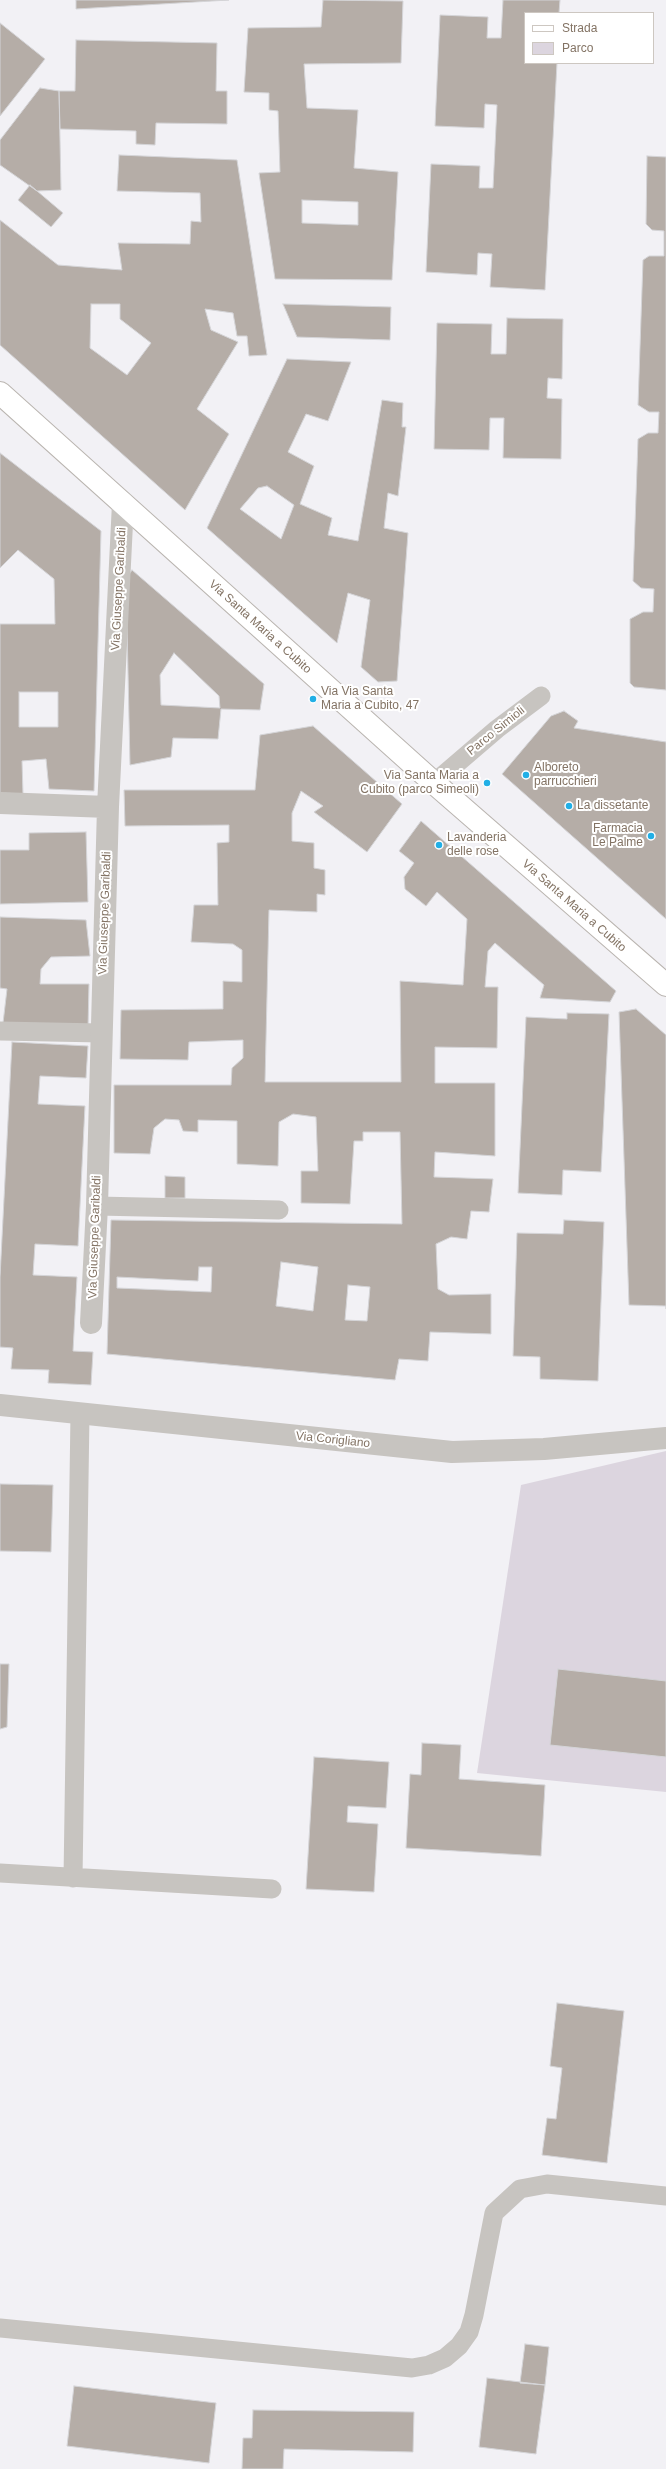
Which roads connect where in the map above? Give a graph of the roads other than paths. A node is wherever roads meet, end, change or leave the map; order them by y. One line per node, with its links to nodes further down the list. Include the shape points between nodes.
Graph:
1 (0, 393): 2 (main road, Via Santa Maria a Cubito)
2 (123, 503): 4 (main road, Via Santa Maria a Cubito); 6 (street, Via Giuseppe Garibaldi)
3 (541, 696): 4 (lane, Parco Simioli, via 497,728)
4 (434, 783): 7 (main road, Via Santa Maria a Cubito)
5 (0, 803): 6 (street)
6 (108, 807): 9 (street, Via Giuseppe Garibaldi)
7 (666, 985)
8 (0, 1031): 9 (lane)
9 (101, 1033): 10 (street, Via Giuseppe Garibaldi)
10 (97, 1206): 11 (lane); 12 (street, Via Giuseppe Garibaldi)
11 (279, 1210)
12 (91, 1323)
13 (0, 1405): 14 (street, Via Corigliano)
14 (80, 1414): 15 (street, Via Corigliano, via 452,1452 544,1449); 17 (lane)
15 (666, 1438)
16 (0, 1873): 17 (lane)
17 (73, 1878): 18 (lane)
18 (272, 1889)
19 (666, 2196): 20 (lane, via 547,2184 520,2189 494,2213 469,2332 459,2346 445,2358 430,2365 412,2368)
20 (0, 2328)

